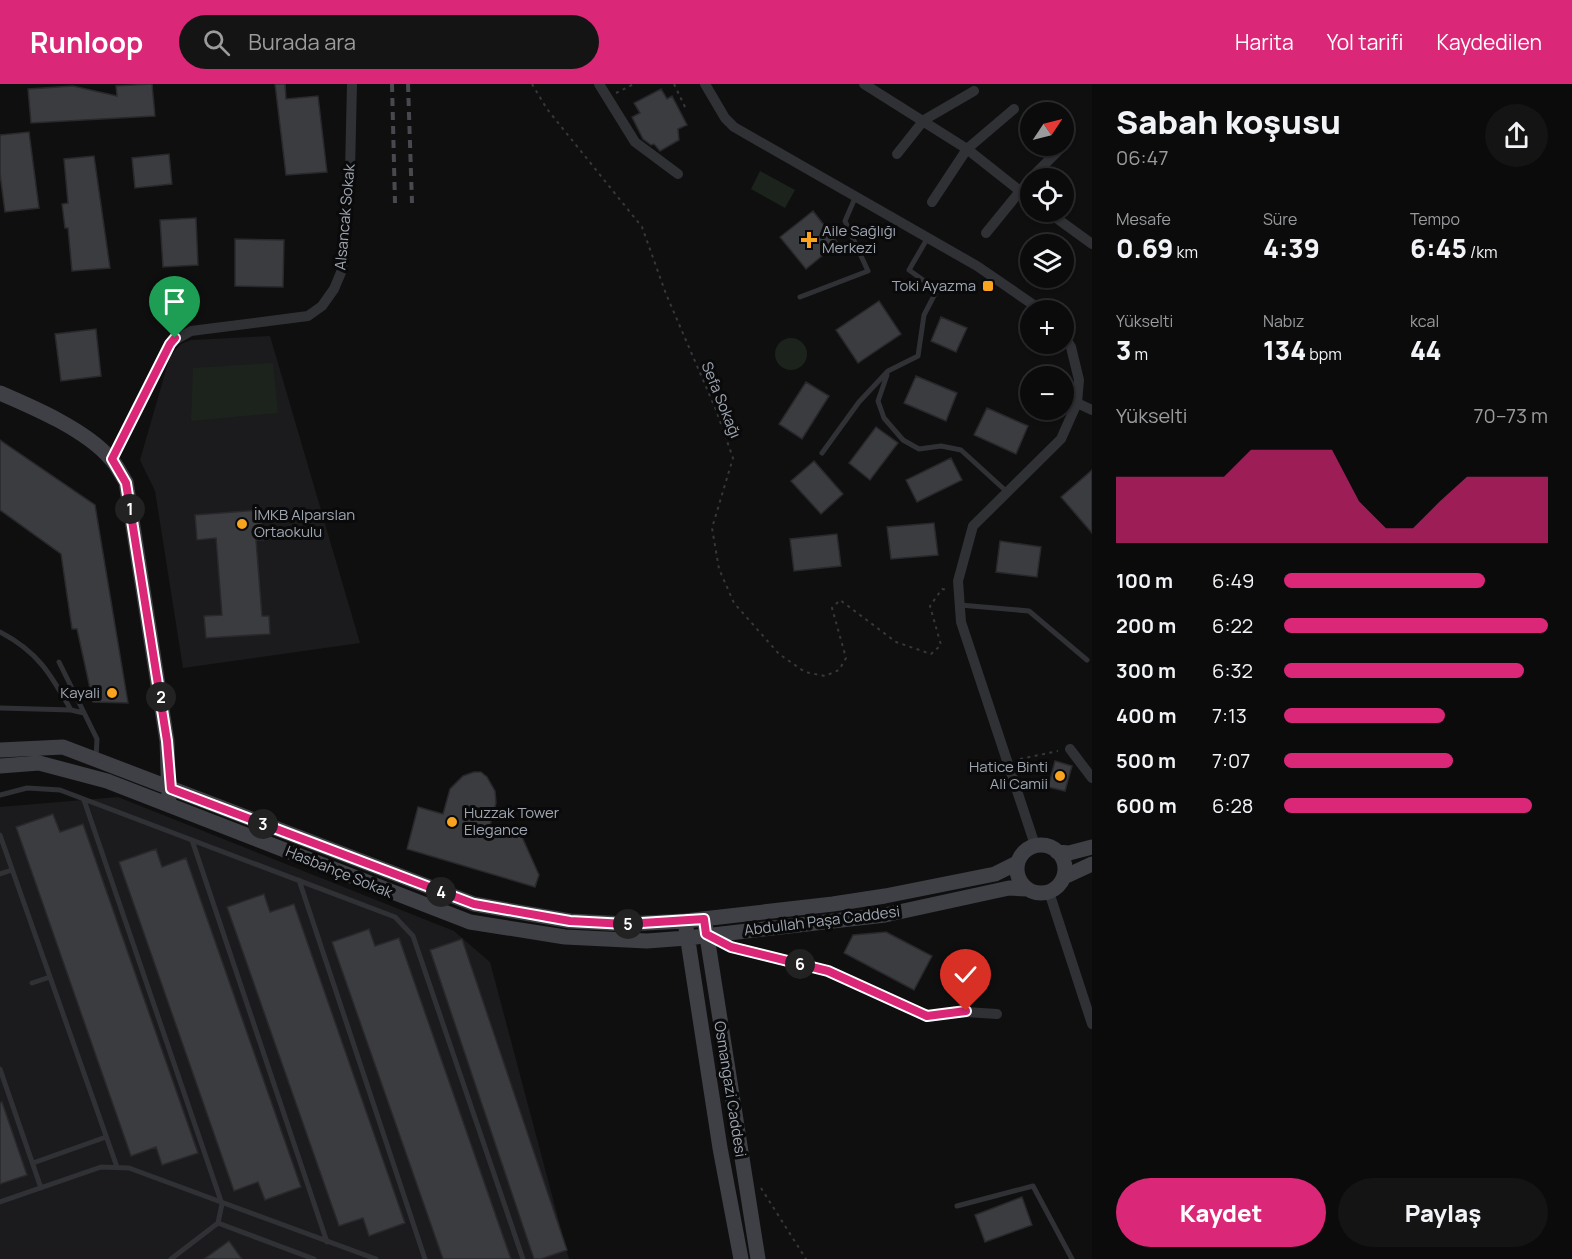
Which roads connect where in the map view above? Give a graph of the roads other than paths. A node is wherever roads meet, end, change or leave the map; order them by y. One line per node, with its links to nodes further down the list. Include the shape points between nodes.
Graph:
1 (352, 84): 28 (street, Alsancak Sokak, via 343,259 334,289 322,306 308,316 191,331 175,338)
2 (599, 84): 12 (street, via 635,142)
3 (705, 84): 14 (street, via 734,127)
4 (864, 84): 7 (street)
5 (974, 91): 7 (street)
6 (1014, 109): 8 (street)
7 (924, 120): 8 (street); 9 (street)
8 (967, 149): 13 (street); 15 (street)
9 (897, 154)
10 (1053, 156): 11 (street)
11 (1042, 168)
12 (678, 174)
13 (1019, 191): 17 (street)
14 (855, 198): 18 (street); 20 (lane, via 845,221 868,271)
15 (932, 202)
16 (1061, 222): 19 (street)
17 (986, 233)
18 (927, 239): 21 (street, via 977,266); 23 (lane, via 909,270 937,290 924,315 918,356)
19 (1092, 244)
20 (800, 297)
21 (1026, 300)
22 (1073, 354): 25 (street, via 1079,380)
23 (888, 371): 27 (lane); 29 (lane, via 878,401 884,418 903,440 919,449 941,446 961,450)
24 (0, 393): 28 (main road, via 54,417)
25 (1077, 403): 26 (street); 29 (street, via 1061,439)
26 (1091, 409)
27 (822, 453)
28 (112, 459): 43 (main road, via 126,483 167,741)
29 (1006, 491): 30 (street, via 973,526 963,555)
30 (960, 605): 32 (lane, via 1029,611); 47 (street, via 974,666)
31 (0, 632): 35 (lane, via 24,645 47,668)
32 (1087, 660)
33 (59, 662): 36 (lane)
34 (0, 708): 35 (lane)
35 (71, 710): 36 (lane)
36 (84, 713): 39 (lane, via 97,739)
37 (1070, 749): 41 (street)
38 (0, 750): 39 (main road, Hasbahçe Sokak, via 63,747)
39 (96, 759): 43 (main road, Hasbahçe Sokak)
40 (0, 766): 43 (main road, Hasbahçe Sokak, via 39,763)
41 (1092, 778)
42 (0, 795): 44 (lane, via 27,788 60,790)
43 (170, 797): 59 (main road, Hasbahçe Sokak, via 474,904 570,921); 61 (main road, Hasbahçe Sokak, via 470,922 565,937 647,941)
44 (84, 800): 46 (lane); 72 (lane)
45 (0, 835): 52 (lane)
46 (192, 840): 55 (lane); 75 (lane)
47 (1035, 845): 49 (main road); 50 (main road)
48 (1092, 846): 49 (main road, via 1069,853)
49 (1057, 852): 54 (main road, via 1064,865)
50 (1017, 863): 56 (main road, via 1019,878); 58 (main road, Abdullah Paşa Caddesi, via 995,874 885,896)
51 (1092, 864): 54 (main road)
52 (12, 870): 53 (lane); 62 (lane)
53 (0, 874)
54 (1064, 877): 57 (main road)
55 (299, 880): 79 (lane); 80 (lane, via 395,917 412,936)
56 (1027, 889): 57 (main road); 60 (main road, Abdullah Paşa Caddesi, via 1009,888 885,915)
57 (1048, 892): 65 (street)
58 (704, 919): 59 (main road, Hasbahçe Sokak); 60 (main road, Osmangazi Caddesi)
59 (685, 921): 61 (main road, Osmangazi Caddesi)
60 (706, 934): 61 (main road, Abdullah Paşa Caddesi); 64 (street, via 731,947 828,971 927,1016 966,1011); 82 (main road, Osmangazi Caddesi)
61 (687, 938): 81 (main road, Osmangazi Caddesi)
62 (50, 977): 63 (lane); 67 (lane)
63 (32, 983)
64 (997, 1014)
65 (1092, 1024)
66 (0, 1069): 68 (lane)
67 (106, 1137): 68 (lane); 69 (lane)
68 (33, 1163): 70 (lane)
69 (117, 1167): 70 (lane, via 101,1167); 72 (lane, via 129,1168)
70 (41, 1188): 71 (lane)
71 (0, 1202)
72 (222, 1204): 74 (lane); 75 (lane)
73 (957, 1206): 83 (lane, via 1033,1186)
74 (218, 1223): 76 (lane); 77 (lane)
75 (327, 1242): 78 (lane)
76 (171, 1259)
77 (314, 1259)
78 (376, 1259)
79 (424, 1259)
80 (523, 1259)
81 (741, 1259)
82 (758, 1259)
83 (1072, 1259)

